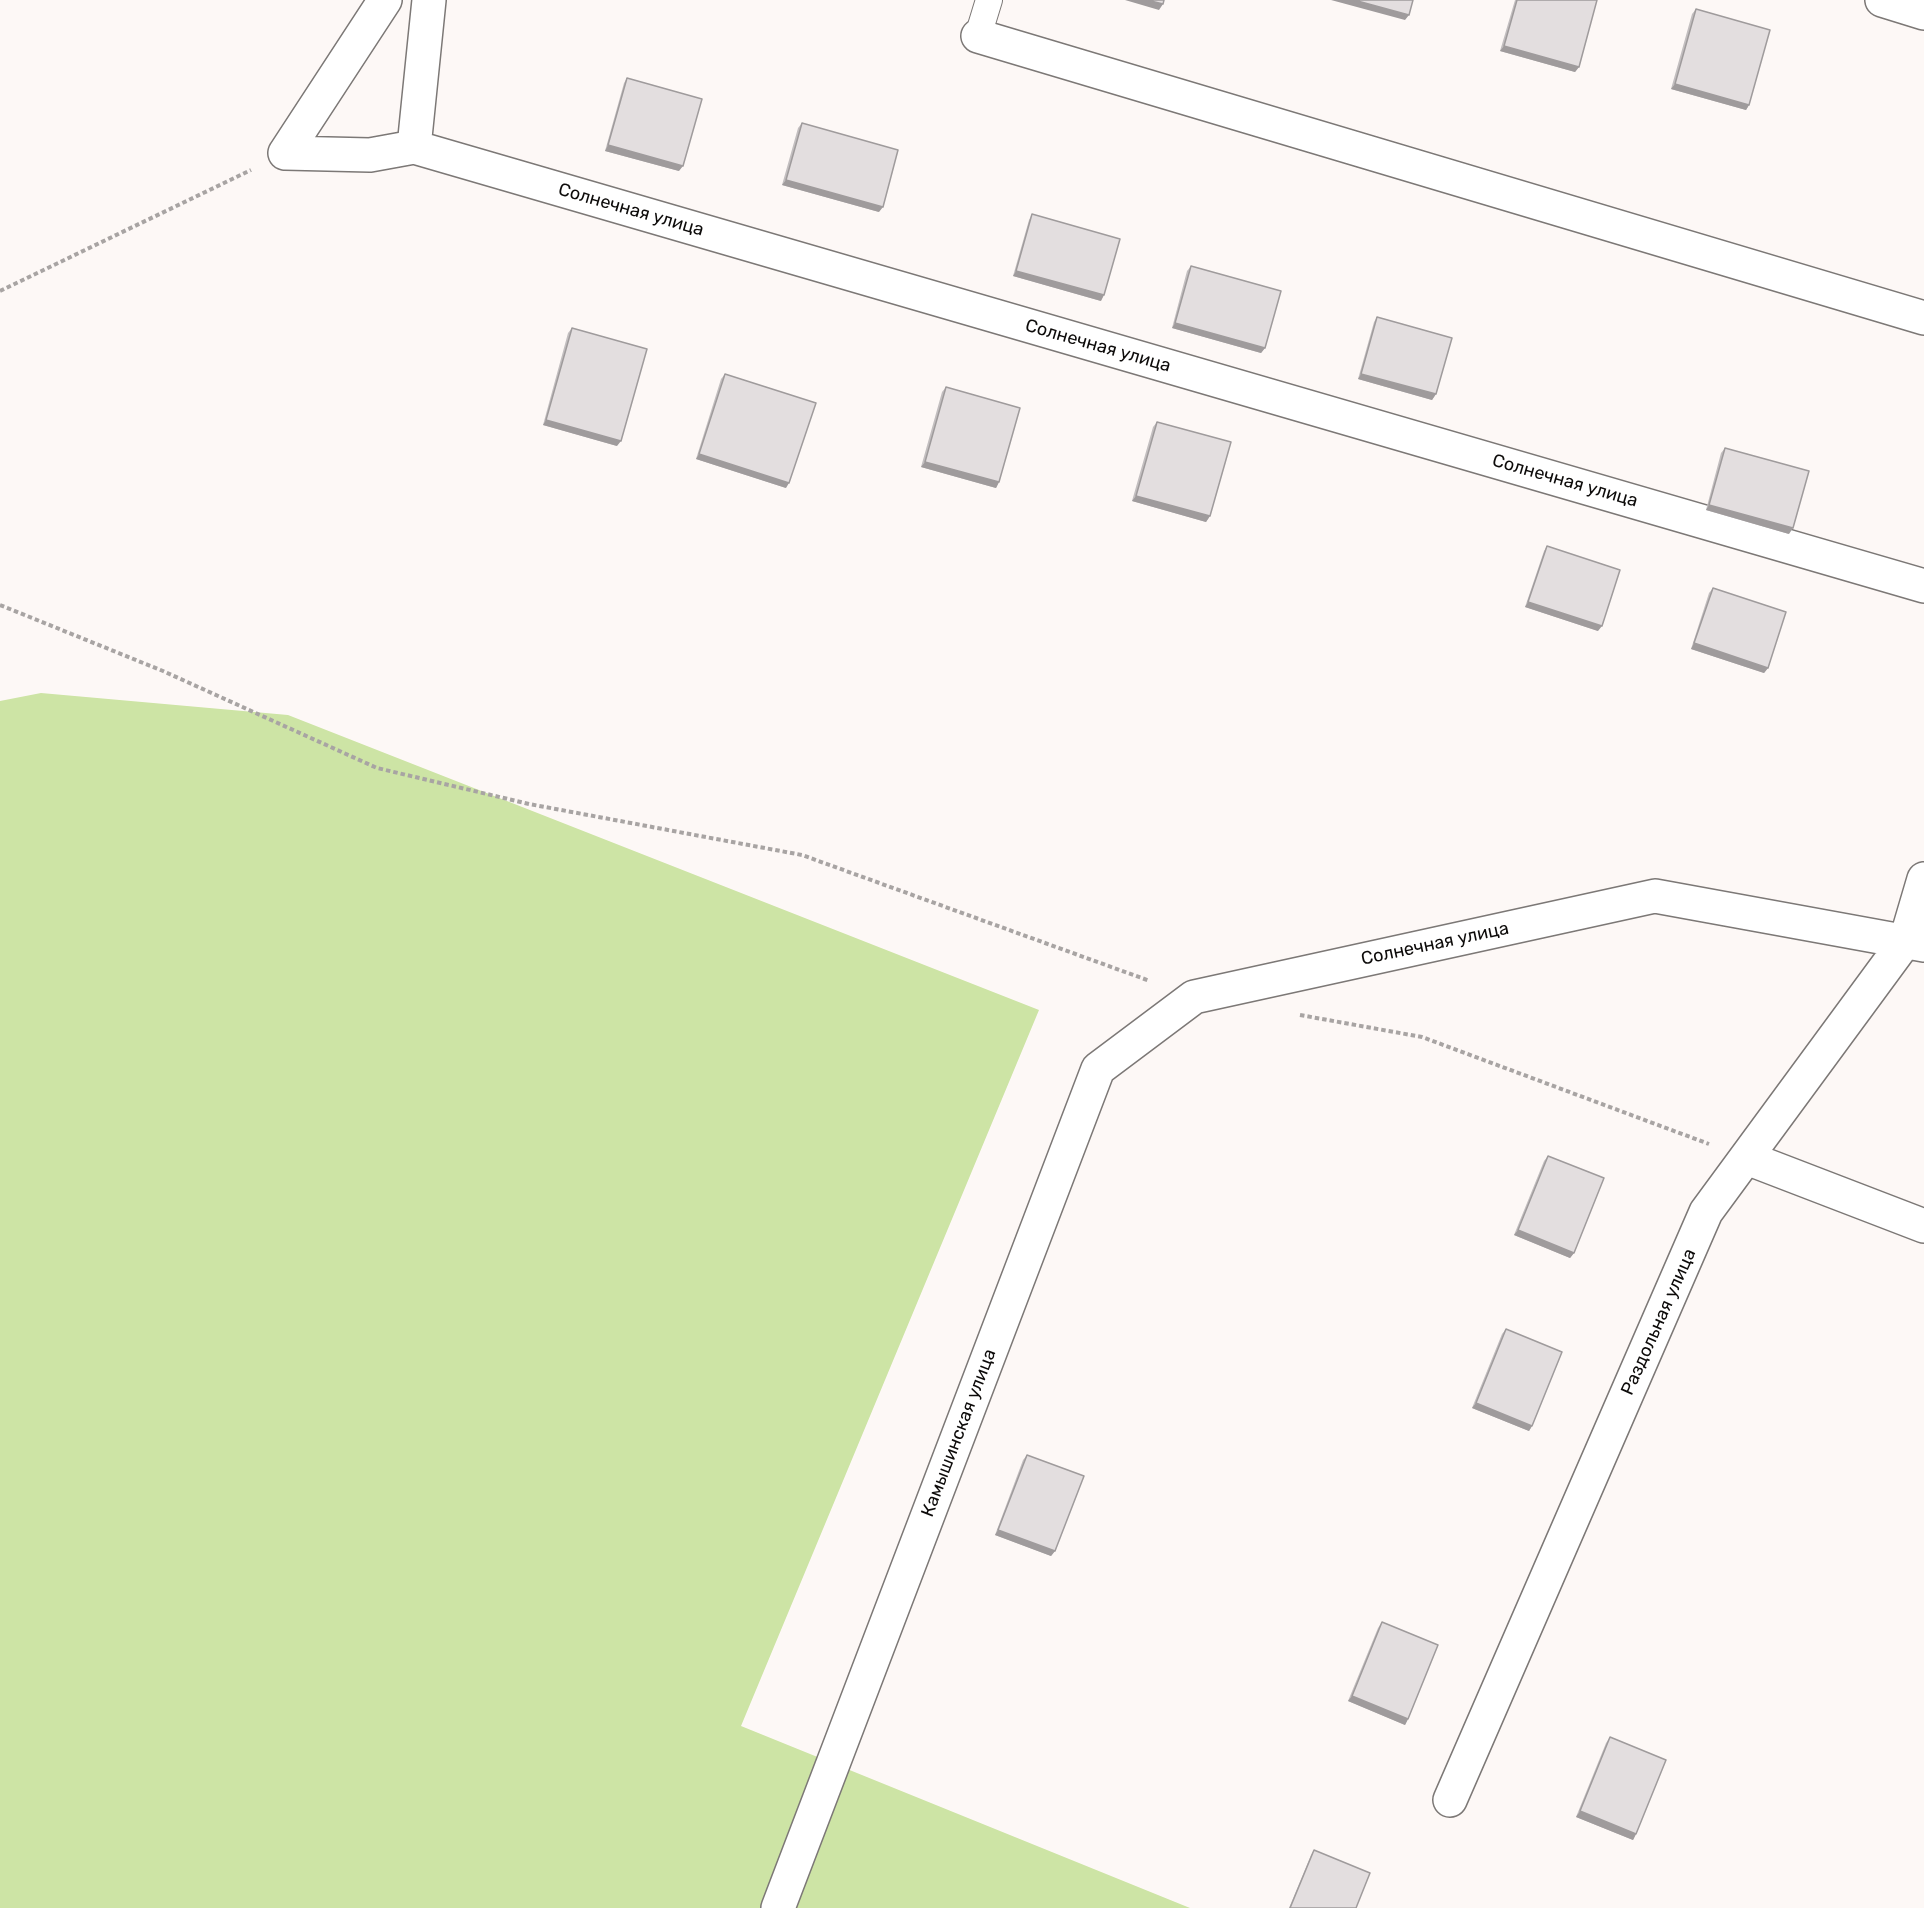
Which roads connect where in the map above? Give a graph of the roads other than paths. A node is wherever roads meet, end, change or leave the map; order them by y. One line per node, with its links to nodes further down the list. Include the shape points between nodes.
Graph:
1 (386, 0): 5 (street, via 285,153 370,155)
2 (429, 0): 5 (street)
3 (990, 0): 4 (lane)
4 (978, 36): 6 (street)
5 (414, 147): 7 (street, Солнечная улица)
6 (1924, 318)
7 (1924, 586)
8 (1924, 879): 9 (street, Раздольная улица)
9 (1915, 943): 10 (street, Солнечная улица, via 1655,896); 11 (street, Раздольная улица)
10 (1194, 997): 14 (street, Камышинская улица, via 1098,1069)
11 (1747, 1158): 12 (street); 13 (street, Раздольная улица, via 1706,1212)
12 (1924, 1227)
13 (1450, 1800)
14 (778, 1908)

